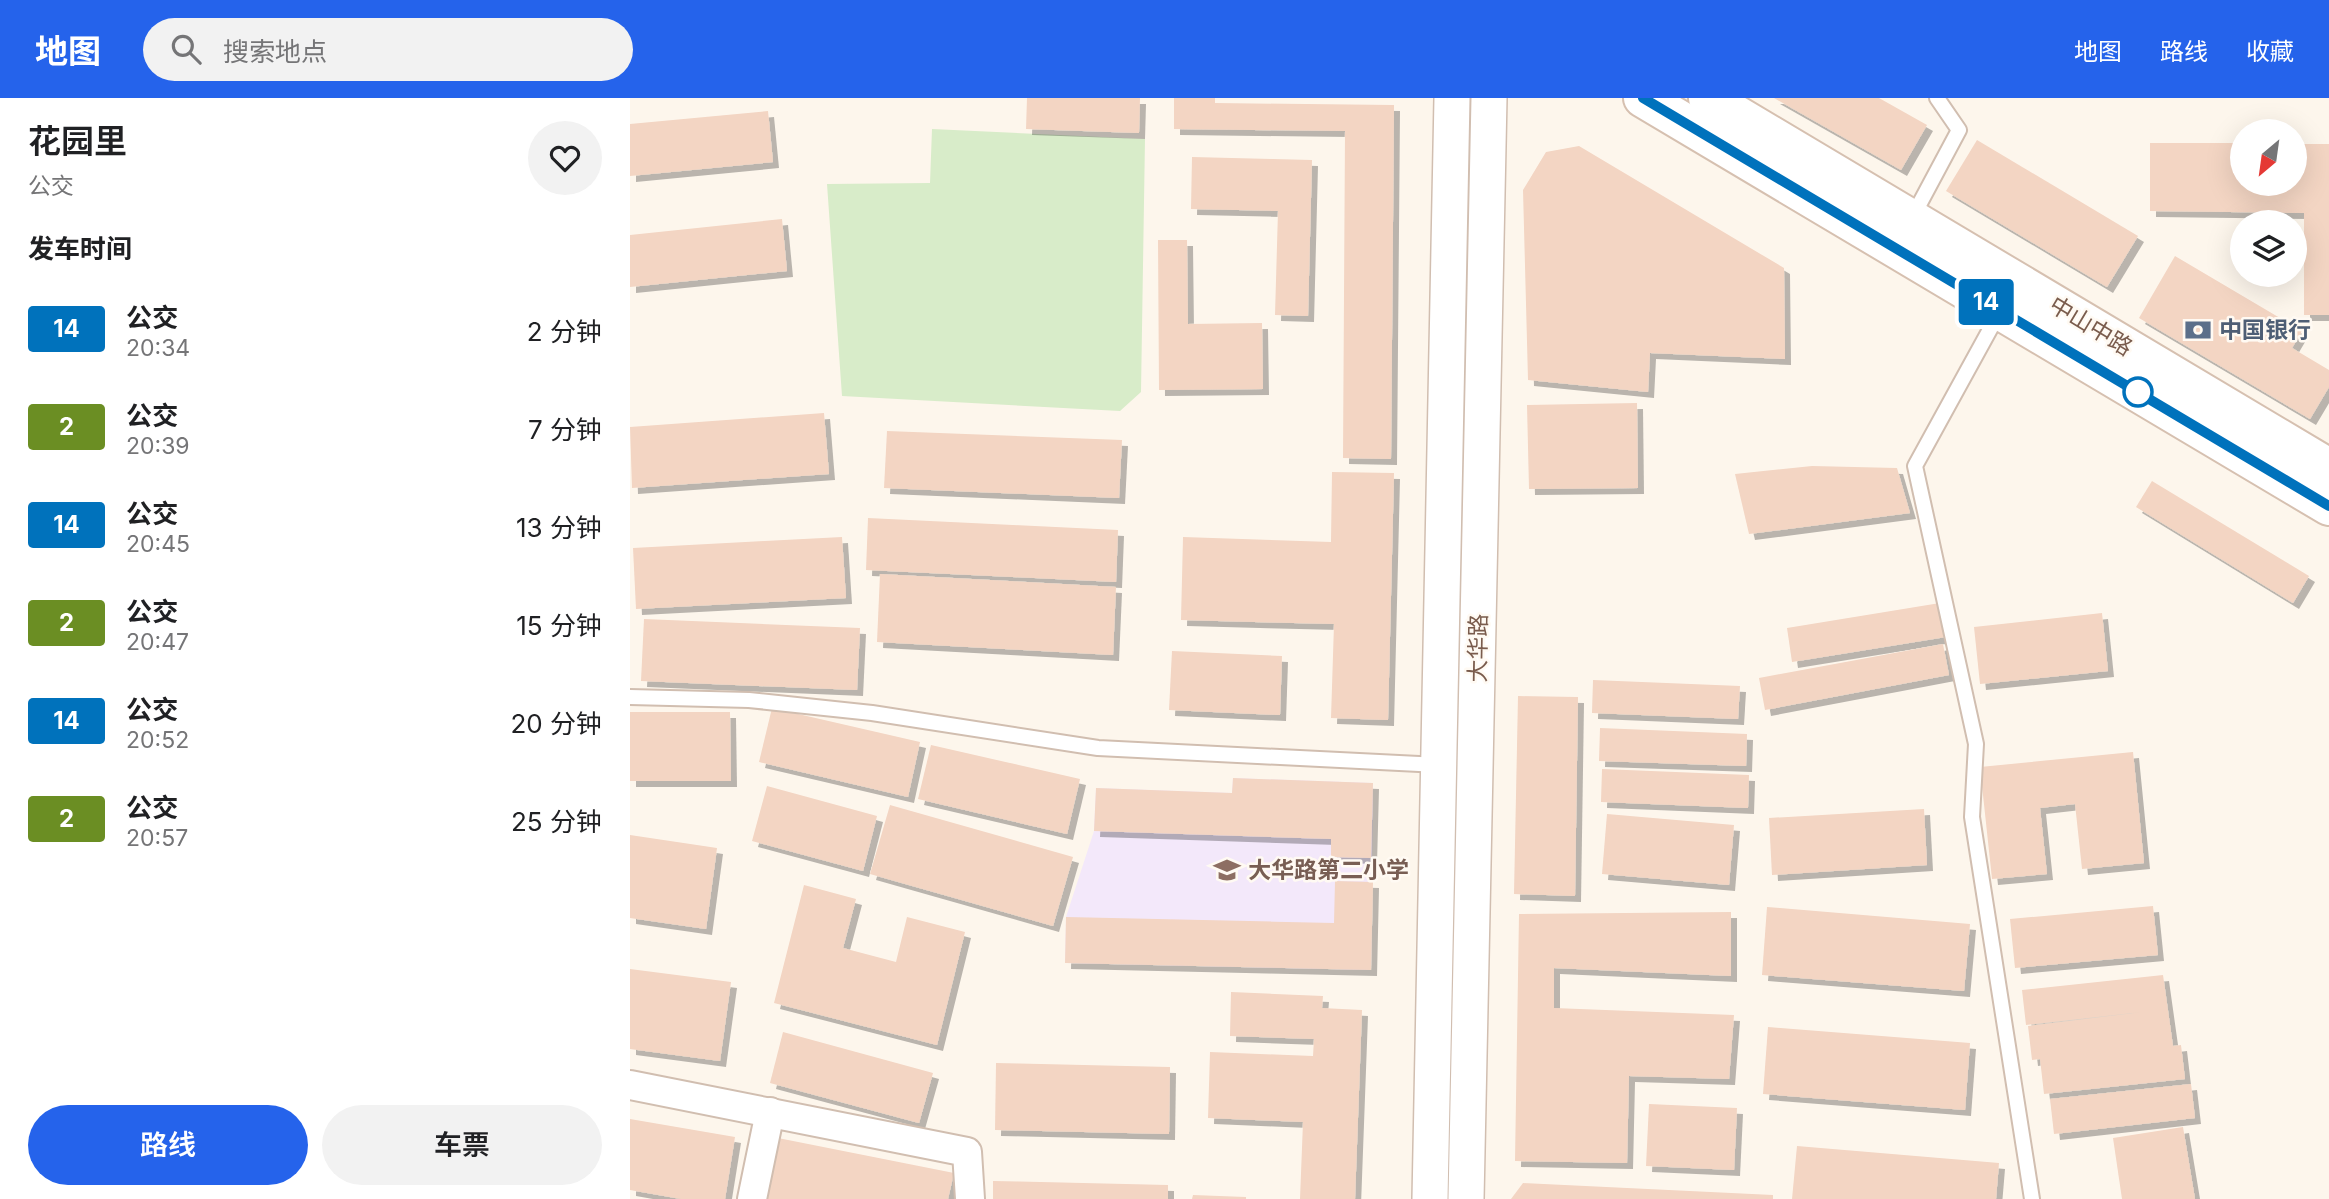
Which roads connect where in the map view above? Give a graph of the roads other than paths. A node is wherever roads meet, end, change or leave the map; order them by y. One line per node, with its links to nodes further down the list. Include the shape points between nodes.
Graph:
1 (1452, 98): 11 (street, 大华路)
2 (1489, 98): 17 (street, 大华路)
3 (1643, 98): 7 (main road, 中山中路)
4 (1708, 98): 6 (main road, 中山中路)
5 (1937, 98): 6 (lane, via 1959,130)
6 (1911, 219): 8 (main road, 中山中路)
7 (2000, 311): 9 (main road, 中山中路); 18 (lane, via 1915,466 1976,744 1972,817)
8 (2329, 468)
9 (2329, 506)
10 (630, 697): 11 (lane, via 749,700 845,710 1098,748)
11 (1439, 765): 16 (street, 大华路)
12 (630, 1085): 13 (street)
13 (770, 1112): 14 (street); 15 (street, via 967,1152)
14 (752, 1199)
15 (970, 1199)
16 (1430, 1199)
17 (1466, 1199)
18 (2032, 1199)

